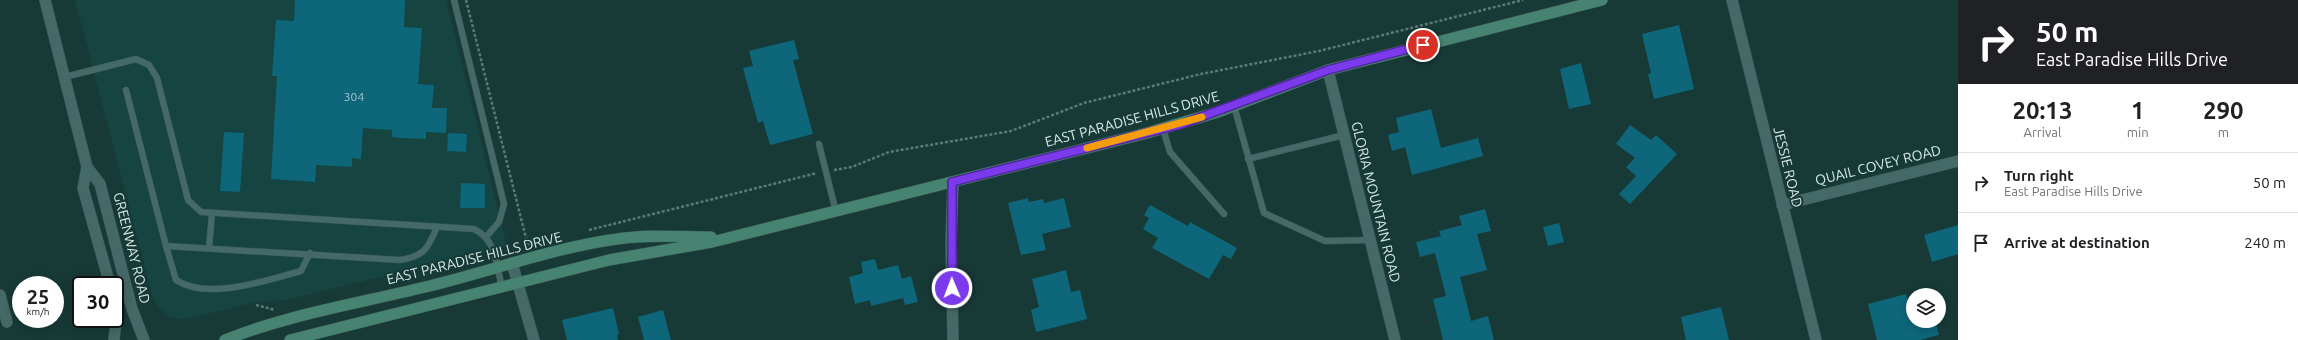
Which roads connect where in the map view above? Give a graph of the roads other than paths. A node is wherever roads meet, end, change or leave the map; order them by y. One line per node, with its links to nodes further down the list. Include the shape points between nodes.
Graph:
1 (45, 0): 6 (street, GREENWAY ROAD)
2 (454, 0): 22 (lane, via 504,204 499,222)
3 (1602, 0): 5 (main road, EAST PARADISE HILLS DRIVE)
4 (1732, 0): 16 (street, JESSIE ROAD)
5 (1328, 70): 8 (main road, EAST PARADISE HILLS DRIVE); 10 (street, GLORIA MOUNTAIN ROAD)
6 (65, 77): 14 (street, GREENWAY ROAD); 18 (lane, via 136,59 149,65 157,78 188,200 201,212)
7 (126, 90): 24 (lane)
8 (1234, 106): 9 (main road, EAST PARADISE HILLS DRIVE); 12 (lane)
9 (1163, 129): 15 (main road, EAST PARADISE HILLS DRIVE); 19 (lane, via 1170,152)
10 (1344, 135): 12 (lane); 23 (street, GLORIA MOUNTAIN ROAD)
11 (819, 144): 17 (lane)
12 (1248, 159): 23 (lane, via 1261,210 1269,217 1325,241)
13 (1958, 161): 16 (street, QUAIL COVEY ROAD)
14 (87, 167): 29 (street, GREENWAY ROAD, via 83,188); 36 (street, GREENWAY ROAD, via 100,184 130,302)
15 (952, 182): 17 (main road, EAST PARADISE HILLS DRIVE); 40 (street)
16 (1782, 205): 42 (street, JESSIE ROAD)
17 (836, 212): 21 (main road, EAST PARADISE HILLS DRIVE)
18 (212, 213): 20 (lane); 25 (lane)
19 (1224, 214)
20 (437, 227): 22 (lane, via 474,229); 26 (lane, via 423,253 412,258 400,260)
21 (736, 236): 27 (main road, EAST PARADISE HILLS DRIVE, via 617,239); 30 (main road, EAST PARADISE HILLS DRIVE, via 630,255)
22 (486, 237): 28 (lane, via 490,241)
23 (1370, 240): 41 (street, GLORIA MOUNTAIN ROAD)
24 (166, 246): 25 (lane); 26 (lane, via 176,280 183,285 234,289 301,271)
25 (209, 248): 26 (lane)
26 (310, 253)
27 (512, 263): 28 (main road, EAST PARADISE HILLS DRIVE); 30 (street)
28 (497, 268): 31 (lane); 37 (main road, EAST PARADISE HILLS DRIVE, via 275,323)
29 (107, 276)
30 (518, 283): 31 (main road, EAST PARADISE HILLS DRIVE); 39 (street)
31 (502, 287): 38 (main road, EAST PARADISE HILLS DRIVE)
32 (0, 295): 33 (street)
33 (7, 322)
34 (115, 328): 35 (street)
35 (114, 340)
36 (144, 340)
37 (225, 340)
38 (290, 340)
39 (534, 340)
40 (953, 340)
41 (1395, 340)
42 (1816, 340)

